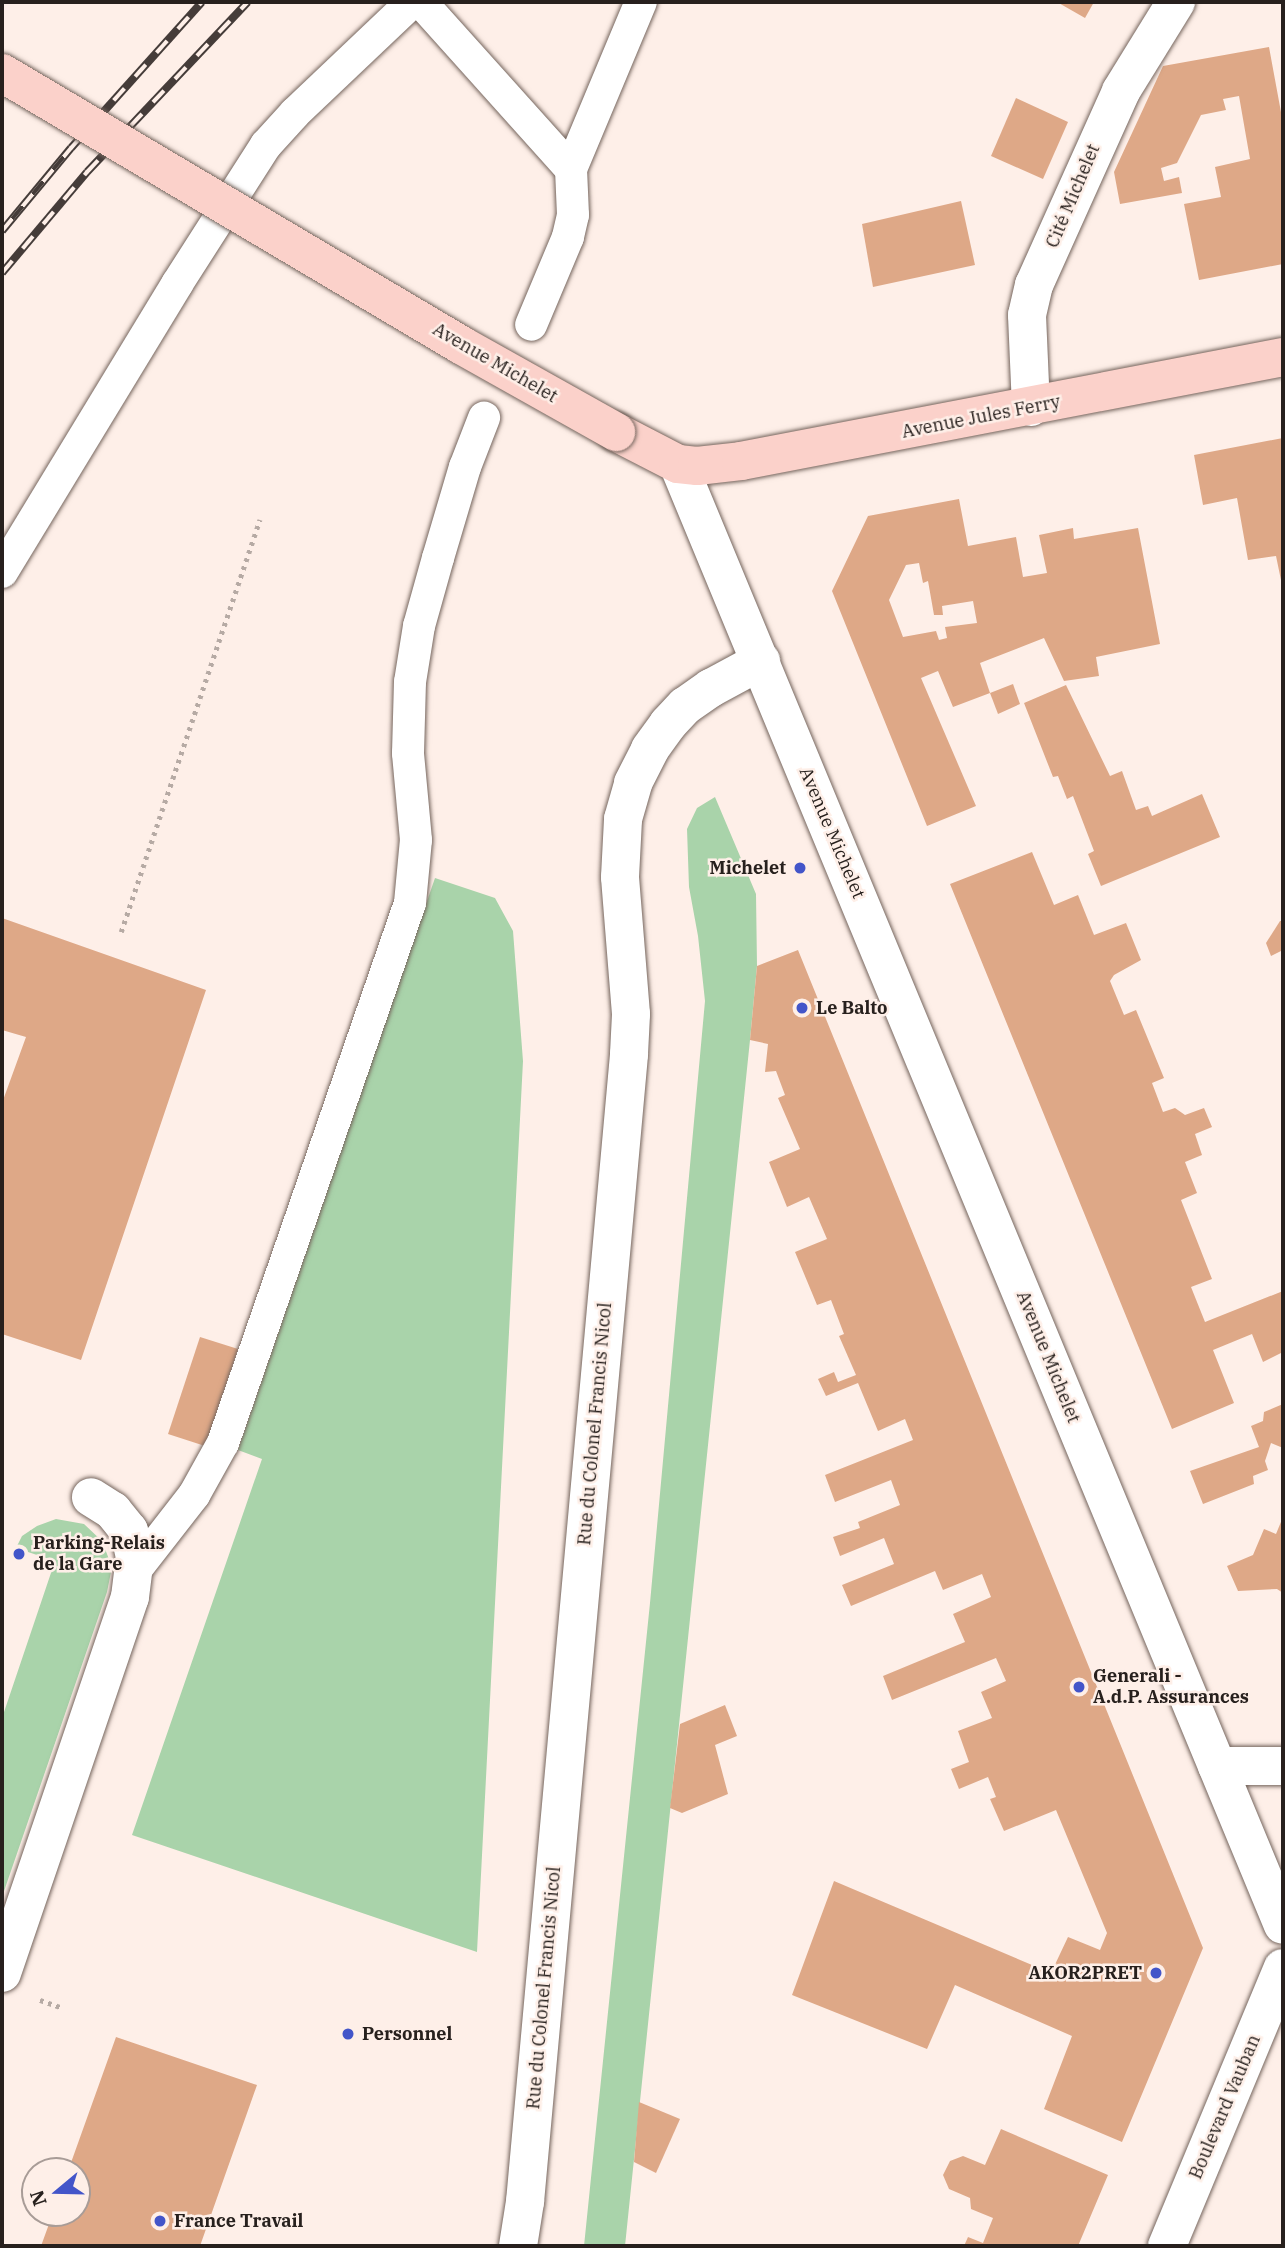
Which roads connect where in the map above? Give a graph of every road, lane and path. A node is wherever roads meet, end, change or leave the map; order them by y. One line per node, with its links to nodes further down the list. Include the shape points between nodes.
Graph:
1 (412, 2): 13 (lane, via 265,145)
2 (421, 2): 6 (lane)
3 (641, 2): 6 (lane)
4 (1176, 2): 9 (street, Cité Michelet, via 1110,112 1034,285 1027,315)
5 (2, 73): 11 (main road, Avenue Michelet, bridge, via 461,345)
6 (570, 169): 7 (lane, via 568,237)
7 (531, 325)
8 (1283, 357): 9 (main road, Avenue Jules Ferry)
9 (1031, 407): 11 (main road, Avenue Jules Ferry, via 741,461)
10 (484, 418): 17 (lane, via 438,558 419,626 410,682 408,753 416,840 410,903 223,1443 194,1494)
11 (678, 464): 14 (street, Avenue Michelet)
12 (260, 520): 15 (path)
13 (2, 572)
14 (761, 661): 18 (street, Avenue Michelet); 23 (street, Rue du Colonel Francis Nicol, via 711,688 668,724 633,783 623,819 620,877 630,1002 629,1054)
15 (121, 932)
16 (91, 1497): 17 (street, via 113,1511 130,1531)
17 (134, 1572): 22 (street, via 130,1597)
18 (1217, 1766): 19 (street); 20 (street, Avenue Michelet)
19 (1283, 1766)
20 (1283, 1925)
21 (1283, 1968): 24 (street, Boulevard Vauban)
22 (2, 1973)
23 (518, 2246)
24 (1167, 2246)

